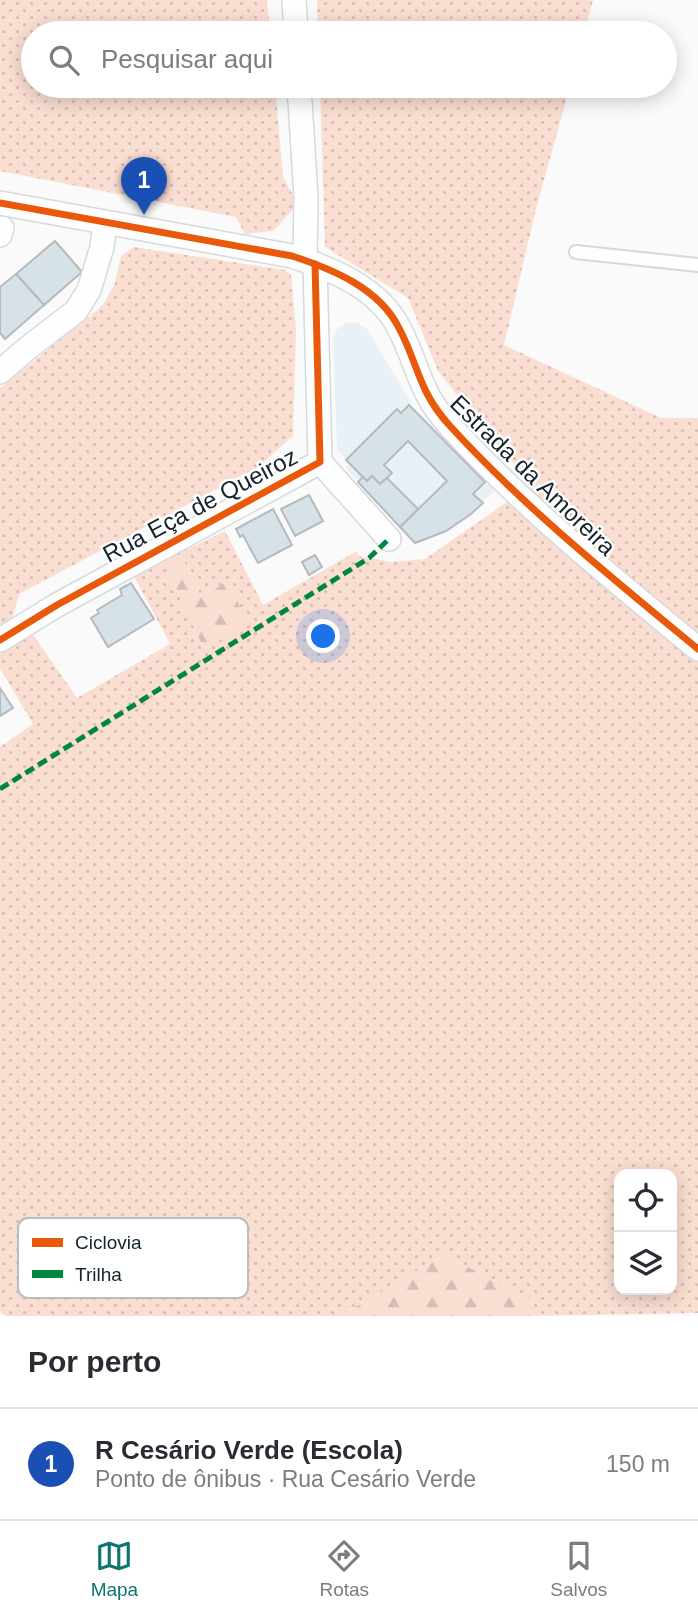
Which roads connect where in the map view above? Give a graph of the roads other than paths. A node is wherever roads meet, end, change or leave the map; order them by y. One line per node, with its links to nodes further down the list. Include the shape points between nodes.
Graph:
1 (294, 0): 2 (street)
2 (295, 21)
3 (300, 98): 7 (street, Rua Eça de Queiroz)
4 (0, 203): 5 (street, Estrada da Amoreira)
5 (105, 223): 7 (street, Estrada da Amoreira); 9 (street, via 89,290 76,311)
6 (576, 252): 8 (lane)
7 (310, 262): 10 (street, Rua Eça de Queiroz); 13 (street, Estrada da Amoreira, via 378,300 399,327 427,396 451,427 561,536)
8 (698, 265)
9 (0, 372)
10 (320, 462): 11 (street); 12 (street, Rua Eça de Queiroz)
11 (389, 539)
12 (0, 640)
13 (698, 649)

